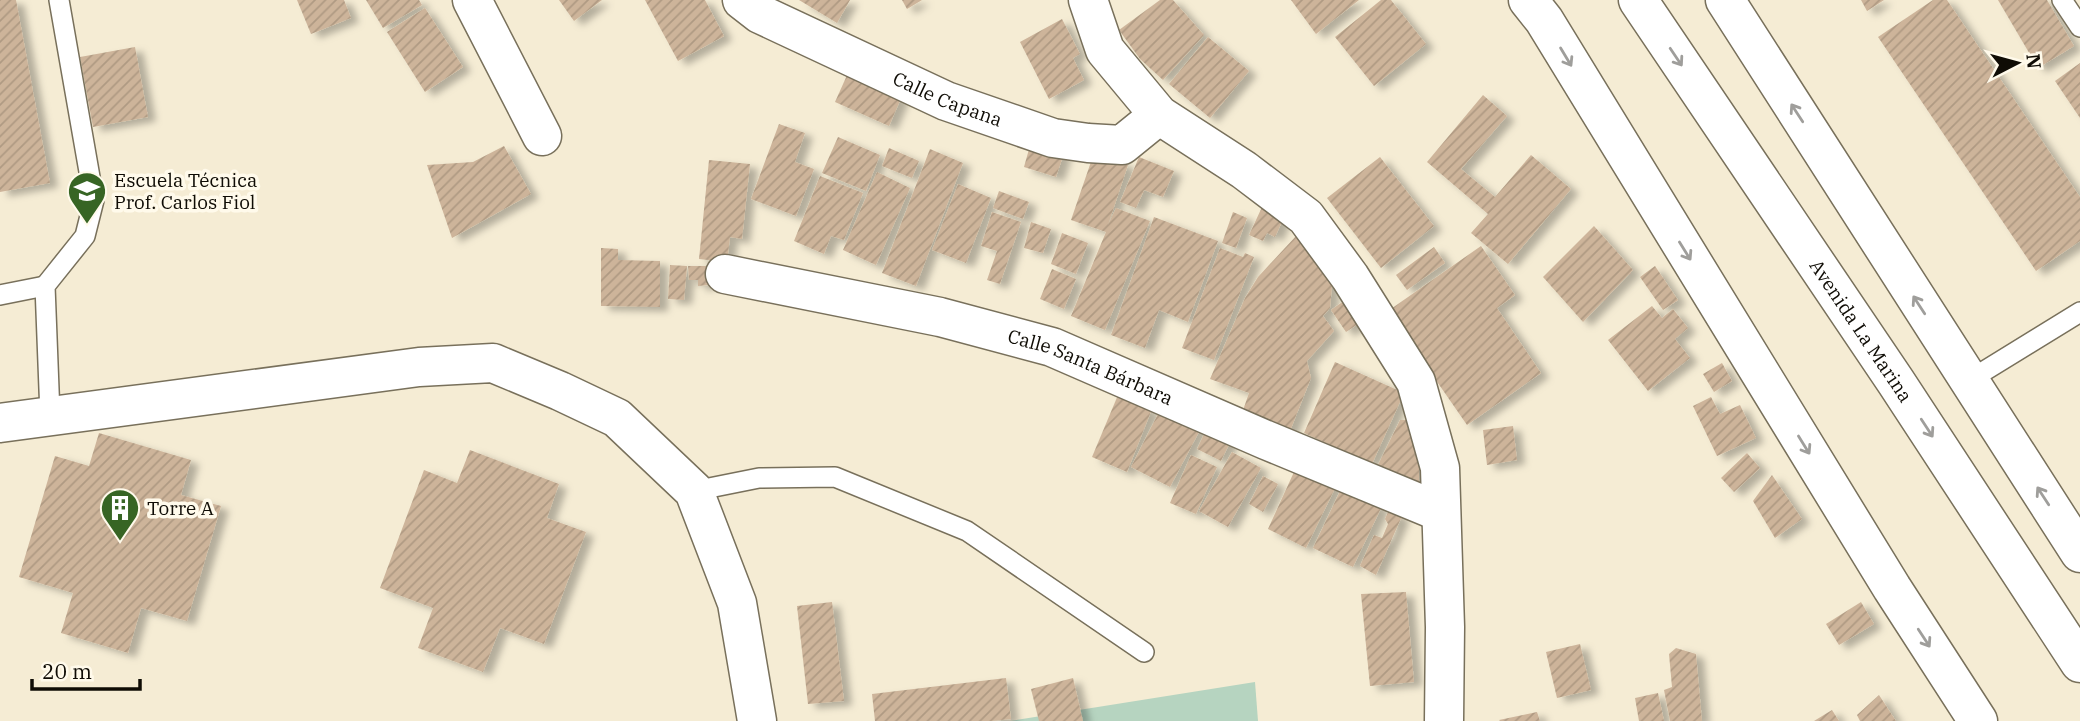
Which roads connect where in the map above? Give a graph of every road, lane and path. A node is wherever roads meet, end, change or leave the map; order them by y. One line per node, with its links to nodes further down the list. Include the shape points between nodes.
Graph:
1 (59, 0): 13 (lane, via 94,201 85,236)
2 (472, 0): 11 (street)
3 (742, 0): 10 (street, Calle Capana, via 760,14 946,102 1053,138 1122,145)
4 (1088, 0): 10 (street, via 1105,50)
5 (1638, 0): 23 (street, Avenida La Marina, one-way to 23)
6 (1725, 0): 16 (street, one-way to 6)
7 (2062, 0): 9 (lane)
8 (1541, 7): 26 (street, one-way to 26, via 1892,588)
9 (2080, 27)
10 (1159, 115): 20 (street, via 1306,217 1350,277 1416,382 1440,468)
11 (542, 136)
12 (725, 274): 20 (street, Calle Santa Bárbara, via 940,317 1052,347)
13 (45, 286): 14 (lane); 17 (lane)
14 (0, 295)
15 (2080, 312): 16 (lane)
16 (1968, 382): 21 (street, one-way to 16)
17 (50, 415): 18 (street); 19 (street, via 419,368 493,363 617,418)
18 (0, 423)
19 (694, 491): 22 (lane, via 759,478 835,477 967,531); 24 (street, via 737,603)
20 (1440, 512): 25 (street)
21 (2080, 553)
22 (1144, 652)
23 (2080, 663)
24 (757, 721)
25 (1444, 721)
26 (1978, 721)

